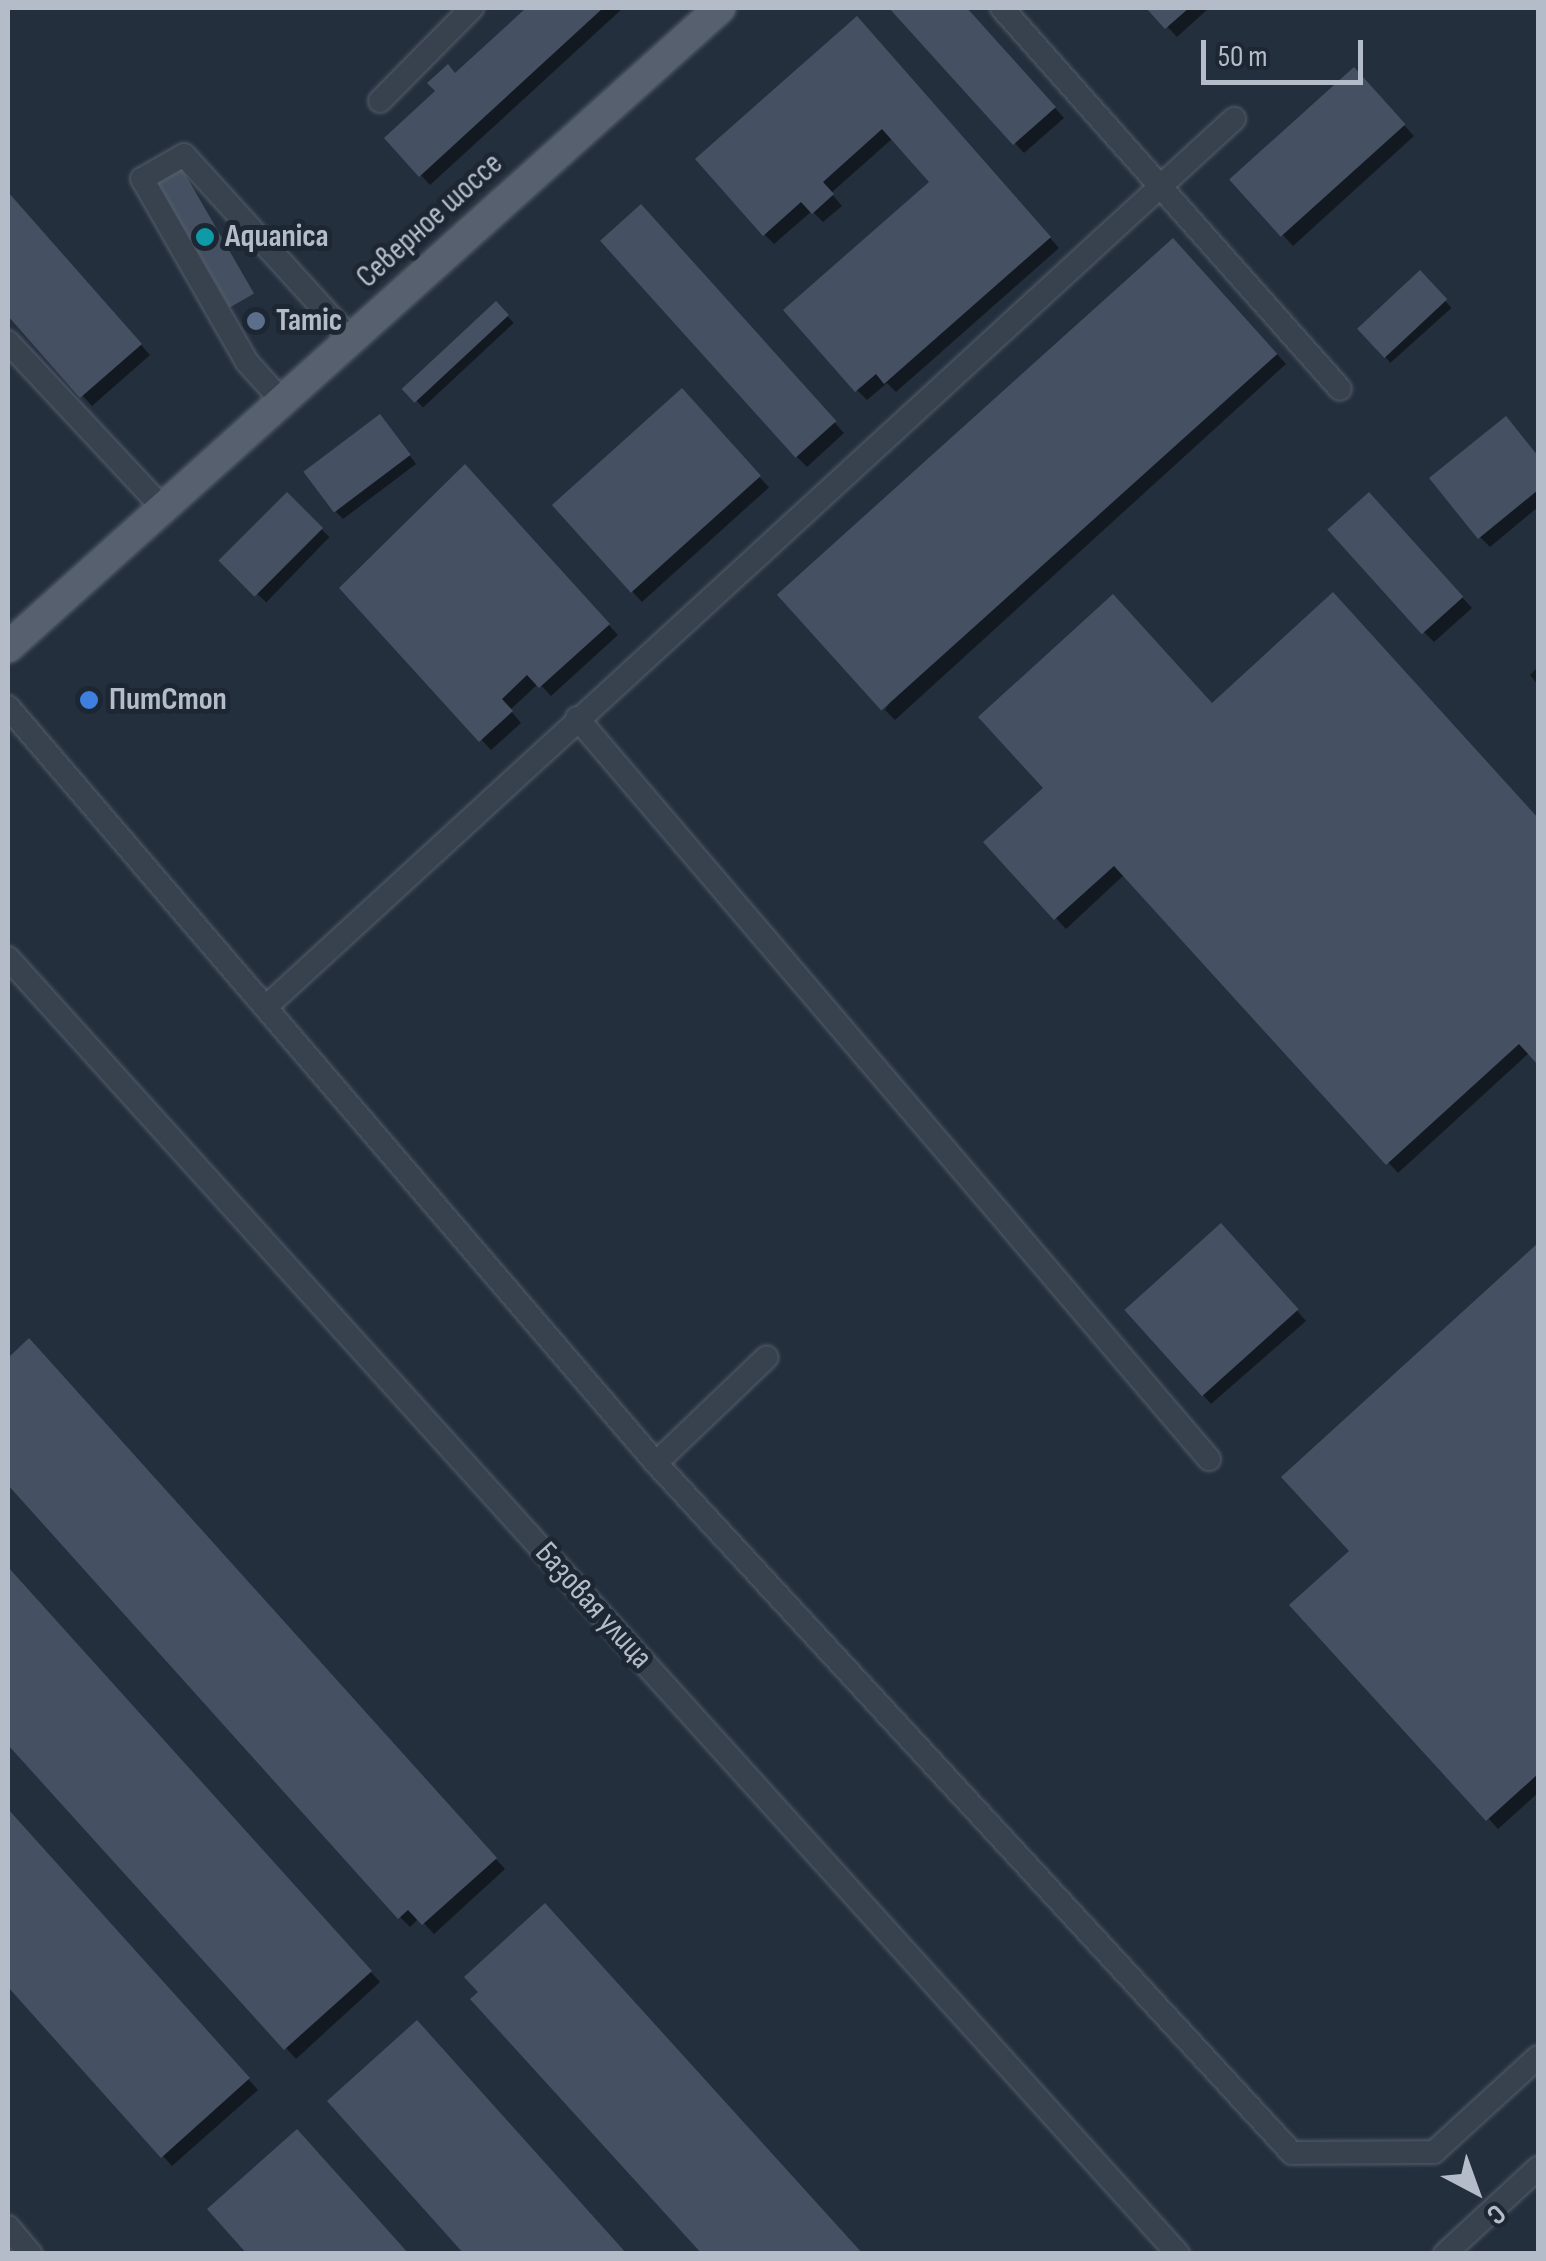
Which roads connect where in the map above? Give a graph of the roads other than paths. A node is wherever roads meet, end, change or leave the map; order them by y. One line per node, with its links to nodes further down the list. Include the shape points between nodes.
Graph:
1 (472, 8): 4 (street)
2 (1002, 8): 6 (street)
3 (710, 11): 7 (main road, Северное шоссе)
4 (380, 100)
5 (1234, 119): 6 (street)
6 (1158, 186): 9 (street); 14 (street)
7 (351, 338): 10 (main road, Северное шоссе); 10 (street, via 184,154 142,178 247,362)
8 (8, 342): 11 (street)
9 (1340, 389)
10 (282, 401): 11 (main road, Северное шоссе)
11 (163, 508): 12 (main road, Северное шоссе)
12 (8, 647)
13 (8, 707): 16 (street)
14 (577, 718): 16 (street); 18 (street)
15 (8, 958): 24 (street, Базовая улица)
16 (268, 1005): 19 (street)
17 (767, 1358): 19 (street)
18 (1209, 1459)
19 (656, 1463): 20 (street, via 1292,2153 1434,2152)
20 (1538, 2057)
21 (1538, 2168): 25 (street)
22 (8, 2227): 23 (street)
23 (31, 2254)
24 (1178, 2254)
25 (1445, 2254)

